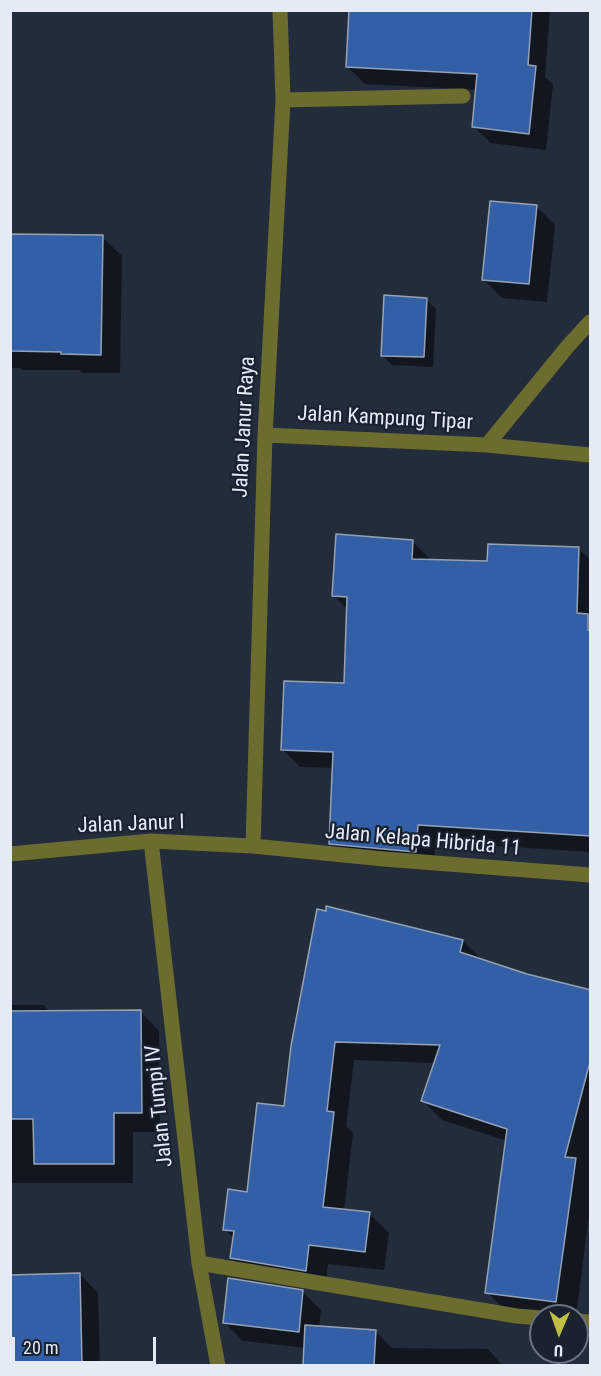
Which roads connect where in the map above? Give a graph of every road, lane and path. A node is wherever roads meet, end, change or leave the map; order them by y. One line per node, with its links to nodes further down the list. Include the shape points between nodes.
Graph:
1 (280, 10): 3 (street, Jalan Janur Raya)
2 (463, 96): 3 (street)
3 (284, 100): 5 (street, Jalan Janur Raya)
4 (591, 322): 6 (street, Jalan Kampung Tipar)
5 (265, 435): 6 (street, Jalan Kampung Tipar); 9 (street, Jalan Janur Raya)
6 (487, 445): 7 (street)
7 (591, 455)
8 (151, 841): 9 (street, Jalan Janur I); 10 (street, Jalan Janur I); 12 (street, Jalan Tumpi IV)
9 (253, 846): 11 (street, Jalan Kelapa Hibrida 11)
10 (10, 854)
11 (591, 875)
12 (199, 1263): 13 (street); 14 (street, Jalan Tumpi IV)
13 (529, 1317)
14 (218, 1365)

